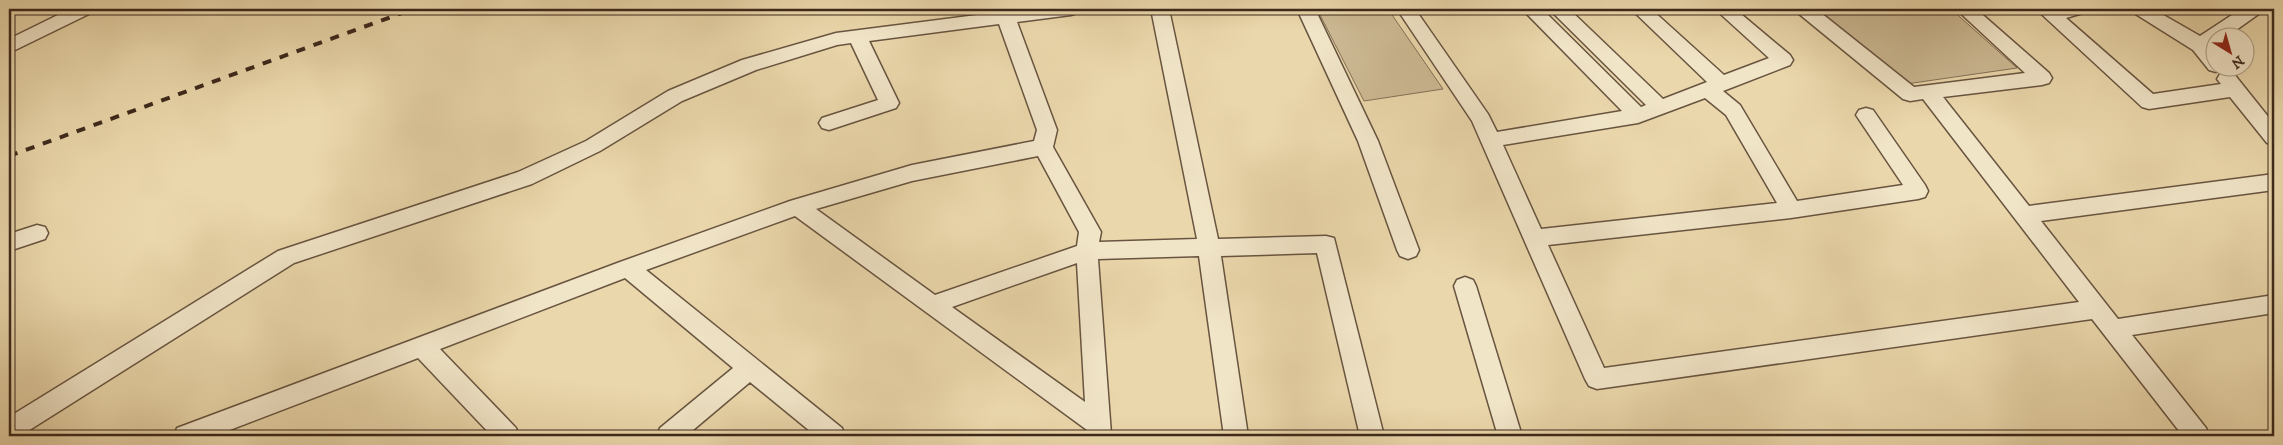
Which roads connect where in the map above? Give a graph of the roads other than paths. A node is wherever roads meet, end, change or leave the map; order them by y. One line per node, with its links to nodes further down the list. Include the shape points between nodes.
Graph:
1 (85, 9): 20 (street)
2 (1071, 9): 17 (street)
3 (1160, 9): 40 (street)
4 (1306, 9): 41 (street, via 1368,141)
5 (1406, 9): 31 (street, via 1481,119)
6 (1531, 9): 28 (street)
7 (1558, 9): 26 (street)
8 (1640, 9): 23 (street)
9 (1724, 9): 23 (street, via 1783,60)
10 (1804, 9): 25 (street, via 1910,94)
11 (1964, 9): 25 (street, via 2042,78)
12 (2077, 9): 15 (street)
13 (2140, 9): 19 (street)
14 (2254, 9): 19 (street)
15 (2049, 12): 24 (street, via 2149,102)
16 (941, 17): 17 (street); 18 (street)
17 (1006, 17): 32 (street, via 1047,130)
18 (857, 36): 29 (street, via 889,103); 51 (street, via 836,39 749,65 675,96 593,146 525,178 286,257)
19 (2200, 45): 21 (street)
20 (9, 46)
21 (2206, 52)
22 (2226, 78): 24 (street)
23 (1715, 87): 26 (street); 35 (street, via 1733,110)
24 (2235, 89): 30 (street)
25 (1928, 92): 36 (street)
26 (1661, 108): 28 (street)
27 (1866, 114): 35 (street, via 1918,191)
28 (1638, 116): 31 (street)
29 (829, 123)
30 (2274, 138)
31 (1490, 140): 38 (street)
32 (1043, 147): 34 (street, via 912,173); 42 (street, via 1090,232)
33 (2274, 182): 36 (street)
34 (797, 208): 43 (street); 46 (street)
35 (1791, 210): 38 (street)
36 (2024, 215): 47 (street)
37 (37, 233): 39 (street)
38 (1534, 238): 47 (street, via 1597,379)
39 (9, 243)
40 (1209, 247): 42 (street); 57 (street); 58 (street, via 1326,244)
41 (1408, 250)
42 (1087, 251): 46 (street); 52 (street)
43 (628, 268): 49 (street); 50 (street)
44 (1465, 286): 59 (street)
45 (2274, 304): 48 (street)
46 (932, 305): 52 (street)
47 (2096, 308): 48 (street)
48 (2112, 329): 60 (street)
49 (422, 346): 53 (street); 54 (street)
50 (750, 368): 55 (street); 56 (street)
51 (9, 430)
52 (1099, 431)
53 (186, 436)
54 (507, 436)
55 (669, 436)
56 (833, 436)
57 (1236, 436)
58 (1372, 436)
59 (1510, 436)
60 (2197, 436)

